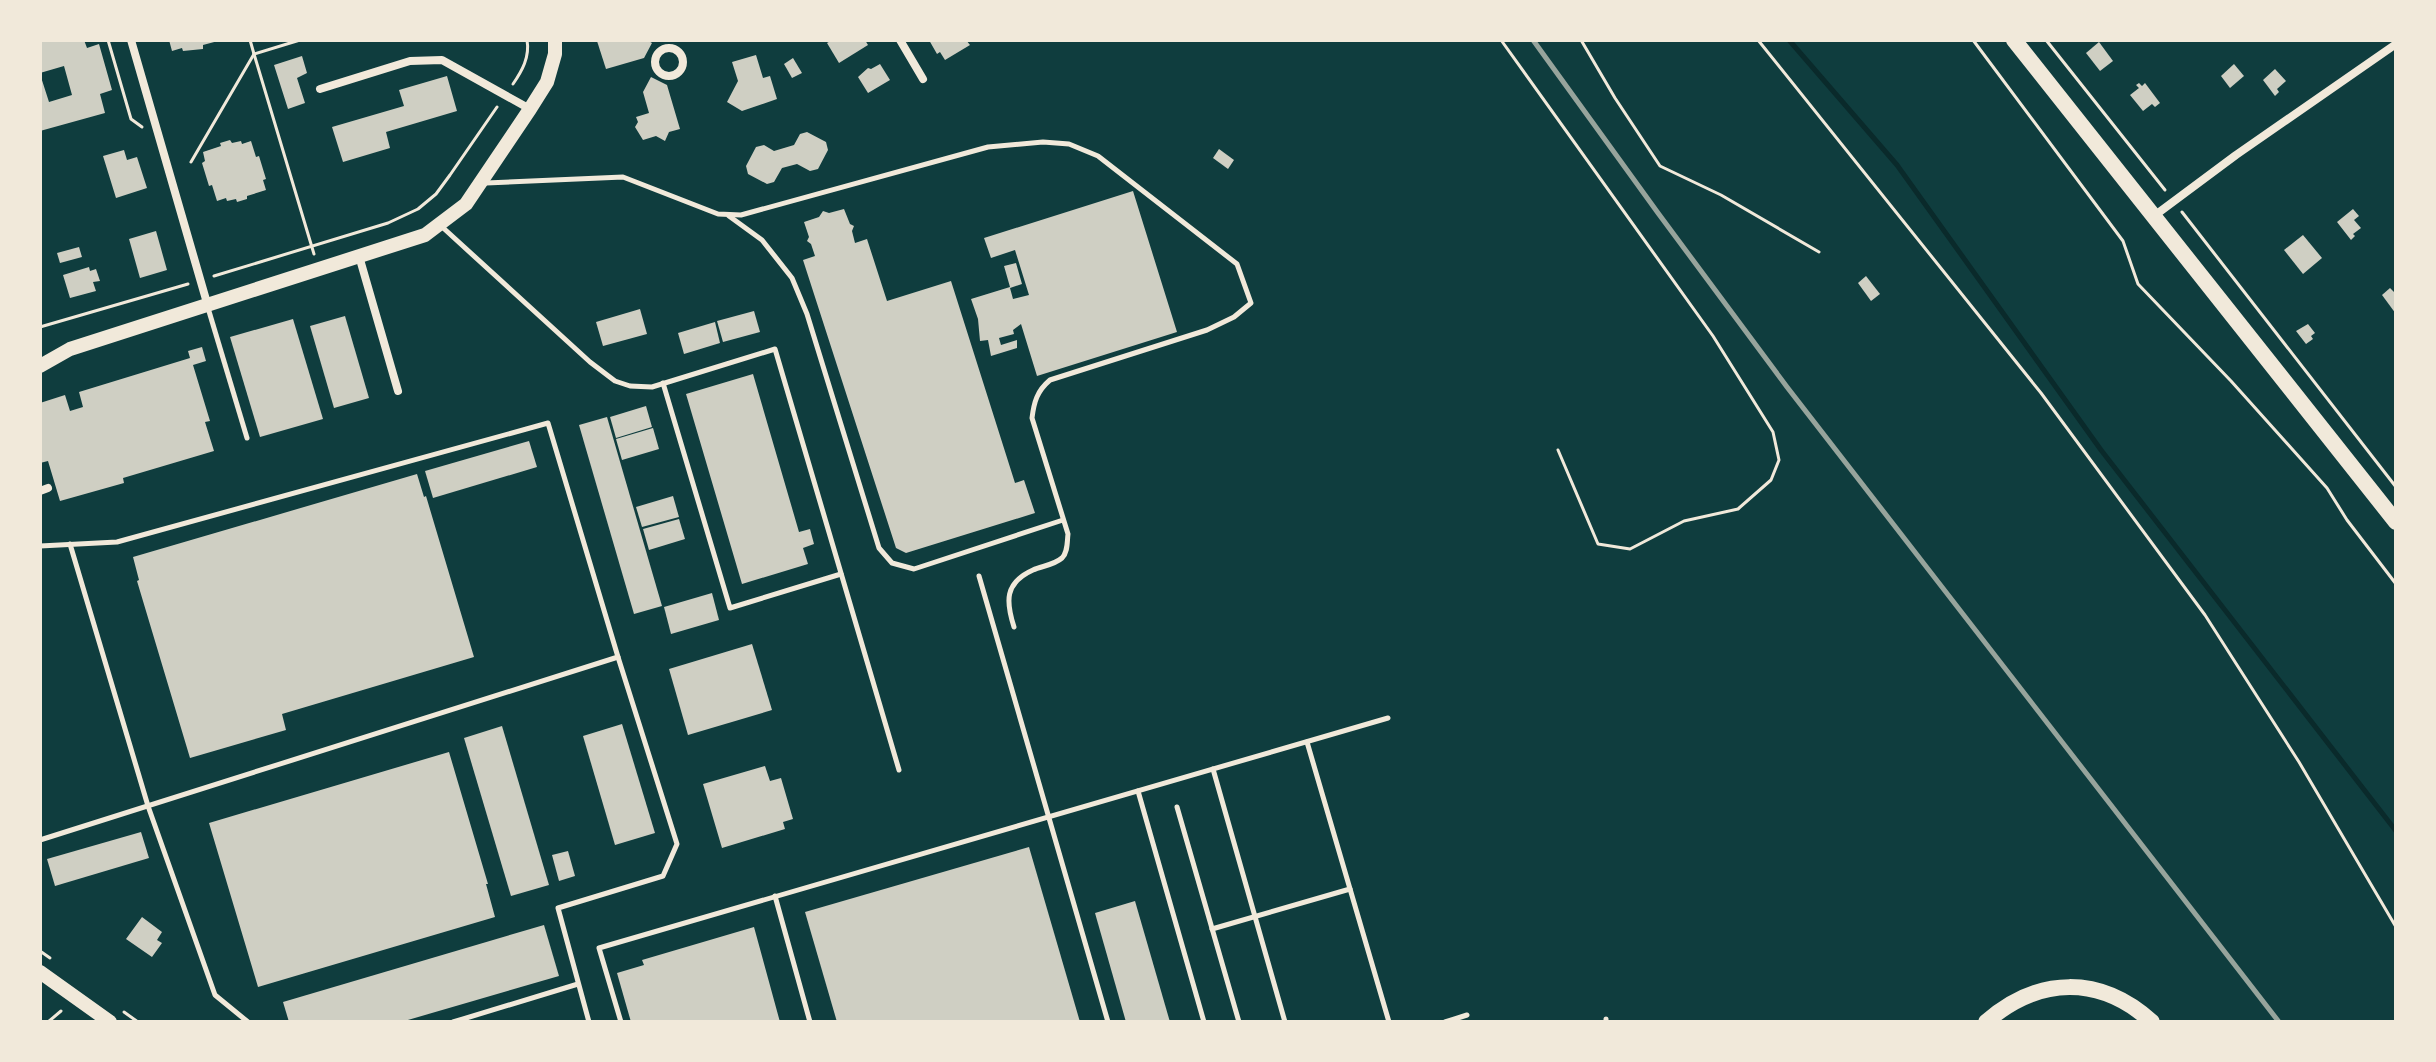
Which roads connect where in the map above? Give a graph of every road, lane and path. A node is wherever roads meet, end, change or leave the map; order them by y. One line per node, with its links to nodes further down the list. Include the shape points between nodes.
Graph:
1 (108, 40): 18 (path)
2 (131, 40): 33 (street)
3 (250, 40): 15 (path)
4 (300, 40): 15 (path)
5 (527, 40): 20 (path, via 523,68)
6 (555, 40): 21 (street, via 547,82)
7 (900, 40): 16 (street)
8 (1501, 40): 40 (path, via 1713,336 1773,432 1779,460 1771,480 1738,509 1684,521 1630,549 1598,544)
9 (1581, 40): 30 (path, via 1660,166)
10 (1758, 40): 63 (path, via 2041,393 2205,615)
11 (1973, 40): 48 (path, via 2123,241 2138,284 2317,477)
12 (2014, 40): 27 (main road)
13 (2046, 40): 25 (path)
14 (2396, 44): 25 (street)
15 (254, 54): 23 (path); 29 (path)
16 (923, 79)
17 (130, 82): 18 (path)
18 (121, 85): 22 (path, via 131,119)
19 (320, 89): 20 (street, via 410,61 442,60)
20 (506, 94): 21 (street); 29 (path, via 436,194 418,209)
21 (530, 109): 24 (street)
22 (143, 128)
23 (191, 162)
24 (481, 183): 26 (lane, via 623,177); 28 (street, via 466,204)
25 (2174, 201): 27 (street); 41 (path)
26 (728, 216): 42 (lane, via 762,240 792,278 879,548 892,563 914,569); 42 (lane, via 988,147 1069,144 1098,156 1237,264 1251,303 1234,317 1050,380 1041,388 1032,418)
27 (2154, 216): 43 (main road)
28 (440, 224): 31 (street, via 425,235); 37 (lane, via 615,381 652,387)
29 (312, 246): 32 (path); 33 (path)
30 (1819, 252)
31 (359, 256): 32 (street); 38 (street)
32 (318, 269): 34 (street)
33 (200, 280): 34 (street); 35 (path)
34 (207, 303): 36 (street, via 70,349); 39 (lane)
35 (40, 327)
36 (40, 366)
37 (663, 383): 46 (lane, via 730,608); 46 (lane, via 775,349)
38 (398, 391)
39 (247, 438)
40 (1558, 450)
41 (2396, 487)
42 (1063, 520): 49 (lane, via 1068,534 1062,557 1030,571 1009,594)
43 (2396, 522)
44 (70, 544): 45 (lane); 50 (lane, via 117,542 548,423); 56 (lane)
45 (40, 546)
46 (841, 574): 54 (lane)
47 (979, 576): 58 (lane)
48 (2396, 584)
49 (1014, 627)
50 (618, 657): 56 (lane); 66 (lane, via 677,844 663,876 558,908)
51 (1388, 718): 52 (lane)
52 (1307, 742): 53 (lane); 60 (lane)
53 (1213, 769): 55 (lane); 62 (lane)
54 (899, 770)
55 (1138, 791): 58 (lane); 77 (lane)
56 (148, 806): 59 (lane); 71 (lane, via 215,995)
57 (1177, 807): 64 (lane)
58 (1048, 817): 61 (lane); 76 (lane)
59 (40, 840)
60 (1350, 889): 62 (lane); 80 (lane)
61 (775, 896): 74 (lane, via 599,948); 75 (lane)
62 (1255, 917): 64 (lane); 79 (lane)
63 (2396, 927)
64 (1212, 929): 78 (lane)
65 (40, 972): 70 (street)
66 (578, 984): 72 (lane); 73 (lane)
67 (61, 1011): 69 (path)
68 (1467, 1015): 81 (lane)
69 (48, 1022)
70 (110, 1022)
71 (248, 1022)
72 (453, 1022)
73 (589, 1022)
74 (621, 1022)
75 (810, 1022)
76 (1108, 1022)
77 (1204, 1022)
78 (1239, 1022)
79 (1285, 1022)
80 (1389, 1022)
81 (1445, 1022)
82 (1986, 1022): 83 (main road, via 2024,996 2071,986 2120,998)
83 (2152, 1022)

